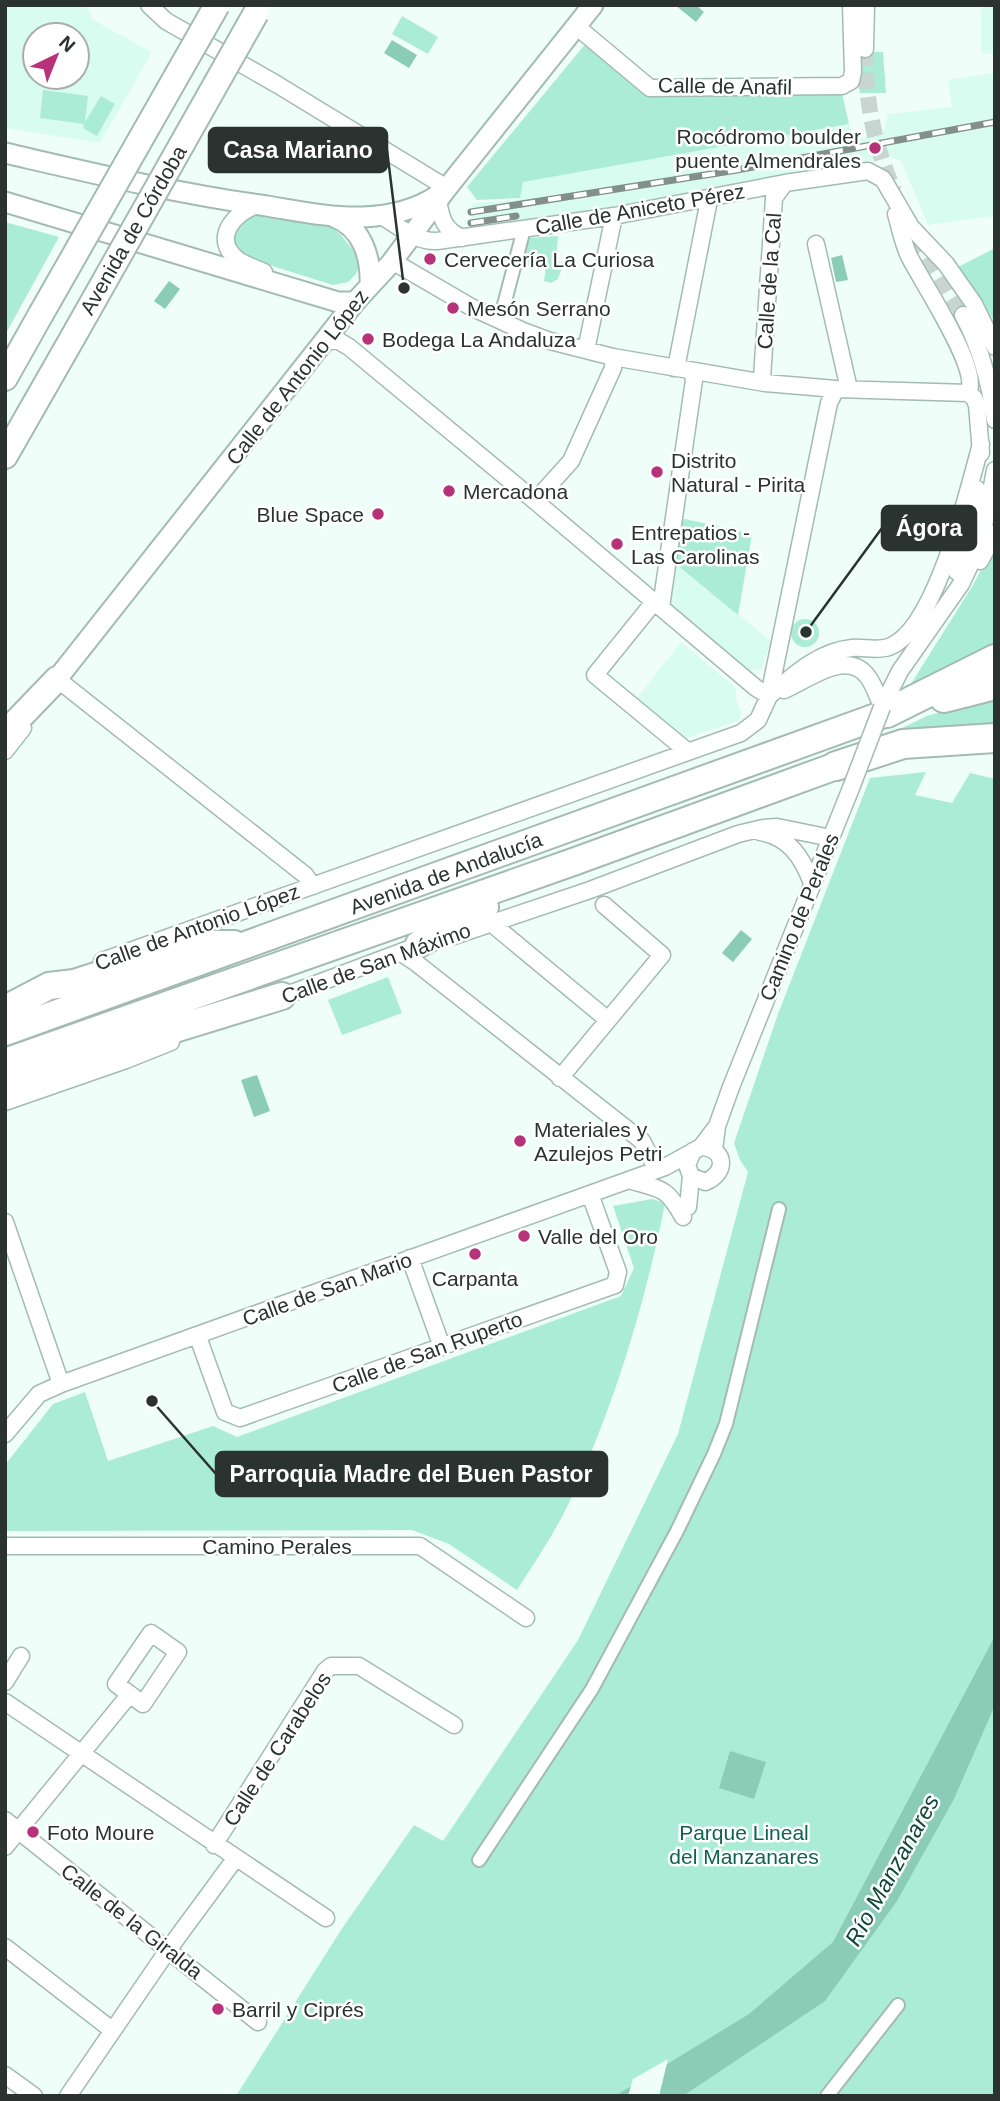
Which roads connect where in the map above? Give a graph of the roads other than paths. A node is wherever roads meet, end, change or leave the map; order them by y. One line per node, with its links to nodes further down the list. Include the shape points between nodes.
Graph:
1 (149, 5): 11 (street, via 166,21 278,85)
2 (217, 5): 29 (main road, Avenida de Córdoba, bridge)
3 (593, 5): 7 (street, Calle de Antonio López)
4 (851, 5): 7 (street, Calle de Anafil, via 853,72 851,81 842,86 650,88)
5 (866, 5): 8 (street)
6 (258, 9): 44 (main road, Avenida de Córdoba, bridge)
7 (576, 26): 11 (street, Calle de Antonio López)
8 (865, 49)
9 (5, 153): 15 (street)
10 (785, 183): 12 (street, Calle de Aniceto Pérez); 13 (street, Calle de Aniceto Pérez, via 868,171 883,179); 39 (street, Calle de la Cal, via 774,198)
11 (443, 194): 17 (street); 20 (street, Calle de Antonio López); 21 (street, via 443,223)
12 (706, 199): 18 (street, Calle de Aniceto Pérez); 36 (street)
13 (896, 200): 32 (street, via 911,227 962,286); 41 (street, Camino de Perales, via 905,246 962,351 970,374)
14 (5, 202): 25 (street)
15 (257, 205): 16 (street); 25 (street, via 243,210 231,223 226,232 230,251 249,266)
16 (330, 215): 17 (street); 24 (street, via 347,223 362,243 370,262)
17 (380, 215): 20 (street)
18 (614, 216): 19 (street, Calle de Aniceto Pérez); 33 (street)
19 (524, 229): 21 (street, Calle de Aniceto Pérez); 30 (street)
20 (412, 236): 21 (street, Calle de Aniceto Pérez, via 429,242); 23 (street, Calle de Antonio López)
21 (462, 238)
22 (816, 244): 40 (street)
23 (391, 263): 24 (street, Calle de Antonio López); 30 (street)
24 (370, 285): 27 (street, Calle de Antonio López)
25 (297, 289): 26 (street)
26 (328, 299): 27 (street); 31 (street, via 337,317)
27 (355, 302): 31 (street, Calle de Antonio López)
28 (963, 315): 42 (street, via 979,347)
29 (40, 316): 35 (main road); 38 (main road, Avenida de Córdoba)
30 (500, 320): 33 (street)
31 (332, 336): 46 (street); 51 (street, Calle de Antonio López)
32 (995, 347)
33 (586, 350): 34 (street)
34 (613, 357): 36 (street); 46 (street, via 613,368 571,461)
35 (5, 363)
36 (674, 368): 37 (street)
37 (692, 371): 39 (street); 49 (street)
38 (5, 378)
39 (765, 383): 40 (street)
40 (843, 389): 41 (street); 53 (street, via 829,403)
41 (968, 393): 43 (street, Camino de Perales, via 977,405)
42 (995, 420)
43 (981, 444): 48 (street, Camino de Perales, via 975,507); 53 (street, Camino de Perales, via 950,549 931,597 914,624 892,646 833,652 800,670)
44 (5, 456)
45 (995, 470): 48 (street, Camino de Perales, via 981,537)
46 (536, 501): 49 (street)
47 (995, 533): 48 (street, Camino de Perales, via 968,582)
48 (951, 598): 54 (street, Camino de Perales, via 900,671)
49 (657, 604): 53 (street); 58 (street, via 595,674)
50 (995, 659): 54 (highway)
51 (57, 679): 55 (main road); 57 (street, Calle de Antonio López); 65 (street, via 305,875)
52 (995, 685): 54 (highway)
53 (769, 696): 54 (street, via 843,664 869,678); 58 (street, Calle de Antonio López, via 758,720 741,733)
54 (884, 710): 60 (street, Camino de Perales, bridge); 69 (highway, Avenida de Andalucía)
55 (5, 733)
56 (995, 738): 60 (highway, via 903,744)
57 (5, 751)
58 (687, 751): 65 (street, Calle de Antonio López)
59 (995, 754): 60 (highway, via 911,755)
60 (844, 777): 62 (street, Camino de Perales); 63 (highway, Avenida de Andalucía)
61 (750, 831): 62 (street, Calle de San Máximo, via 791,828); 64 (street, via 778,837 796,850); 66 (street, Calle de San Máximo)
62 (831, 838): 64 (street, Camino de Perales)
63 (573, 862): 70 (highway, via 550,880 478,909); 71 (highway, Avenida de Andalucía)
64 (812, 883): 83 (street, Camino de Perales, via 717,1126)
65 (313, 887): 72 (street, Calle de Antonio López, via 91,964)
66 (590, 890): 67 (street); 68 (street, Calle de San Máximo)
67 (604, 905): 76 (street, via 662,955)
68 (491, 923): 70 (street, Calle de San Máximo); 76 (street)
69 (253, 944): 72 (highway, via 194,944 74,983); 77 (highway, Avenida de Andalucía)
70 (409, 948): 73 (street, Calle de San Máximo); 80 (street, via 415,962)
71 (251, 975): 78 (highway, via 216,1004); 79 (highway, Avenida de Andalucía)
72 (49, 986): 74 (street, Calle de Antonio López); 75 (highway)
73 (282, 996): 78 (highway); 82 (street, Calle de San Máximo, via 126,1060)
74 (5, 997)
75 (5, 1009)
76 (608, 1020): 80 (street)
77 (5, 1032)
78 (87, 1054): 81 (highway)
79 (5, 1062)
80 (559, 1078): 84 (street, via 642,1142)
81 (5, 1084)
82 (5, 1102)
83 (703, 1149): 84 (street, Calle de San Mario); 85 (street, Camino de Perales, via 687,1165); 85 (street, Camino de Perales, via 719,1156 720,1171 714,1178)
84 (661, 1168): 85 (street); 86 (street, Calle de San Mario)
85 (695, 1177)
86 (629, 1180): 87 (street, Calle de San Mario); 89 (street, via 667,1192)
87 (590, 1194): 91 (street, Calle de San Mario); 93 (street, Calle de San Ruperto, via 618,1272 615,1285)
88 (779, 1209): 108 (street, via 715,1454 592,1689)
89 (683, 1217)
90 (5, 1222): 94 (street)
91 (410, 1258): 92 (street, Calle de San Mario); 93 (street)
92 (198, 1336): 93 (street, Calle de San Ruperto, via 225,1412 240,1418); 94 (street, Calle de San Mario)
93 (442, 1347)
94 (61, 1384): 95 (street, Calle de San Mario, via 38,1394)
95 (5, 1434)
96 (5, 1546): 97 (street, Camino Perales, via 420,1546)
97 (526, 1618)
98 (21, 1656): 99 (street)
99 (5, 1682)
100 (130, 1694): 103 (street)
101 (5, 1702): 103 (street, Calle de Carabelos)
102 (454, 1725): 105 (street, Calle de Carabelos, via 359,1666 331,1665)
103 (82, 1754): 104 (street); 105 (street, Calle de Carabelos)
104 (12, 1826): 106 (street); 111 (street, Calle de la Giralda)
105 (215, 1845): 107 (street, Calle de Carabelos)
106 (5, 1847)
107 (235, 1859): 109 (street, Calle de Carabelos); 111 (street)
108 (479, 1860)
109 (326, 1918)
110 (5, 1947): 114 (street)
111 (168, 1950): 113 (street, Calle de la Giralda); 114 (street)
112 (898, 2005): 118 (street)
113 (258, 2022)
114 (112, 2030): 117 (street)
115 (5, 2075): 116 (street)
116 (34, 2096)
117 (68, 2096)
118 (827, 2096)

